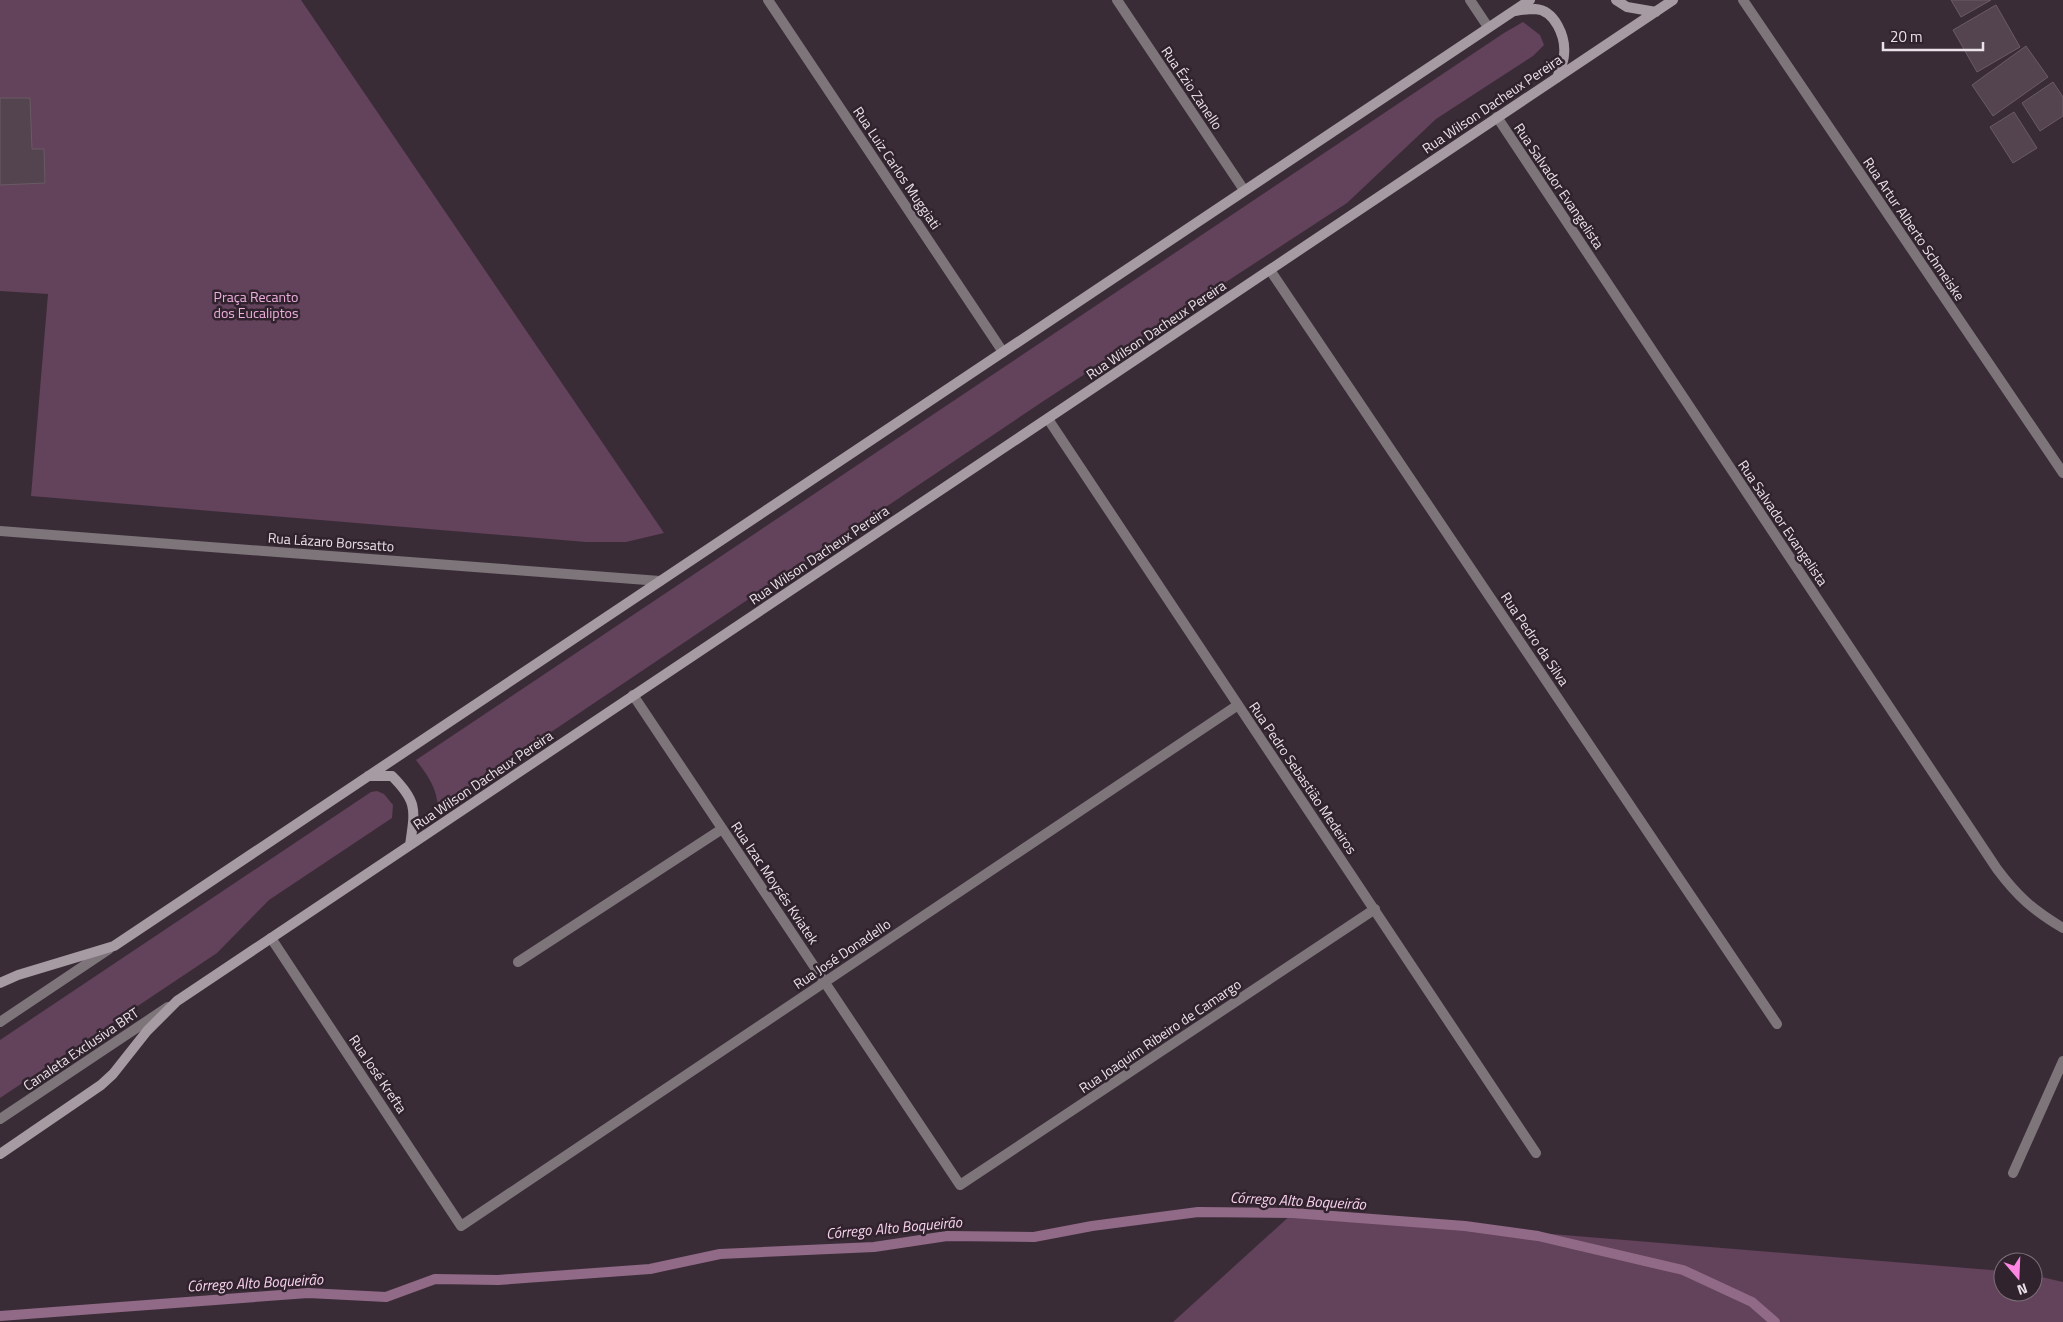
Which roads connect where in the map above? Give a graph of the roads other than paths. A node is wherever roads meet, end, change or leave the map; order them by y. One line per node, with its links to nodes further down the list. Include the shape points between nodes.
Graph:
1 (768, 0): 15 (street, Rua Luiz Carlos Muggiati)
2 (1117, 0): 13 (street, Rua Ézio Zanello)
3 (1470, 0): 10 (street)
4 (1530, 0): 8 (main road)
5 (1616, 0): 9 (main road, via 1627,7)
6 (1673, 0): 9 (main road, Rua Wilson Dacheux Pereira)
7 (1743, 0): 17 (street, Rua Artur Alberto Schmeiske)
8 (1513, 11): 10 (main road); 11 (main road, via 1537,9 1550,14 1558,26 1564,56)
9 (1656, 12): 11 (main road, Rua Wilson Dacheux Pereira)
10 (1488, 27): 13 (main road)
11 (1556, 78): 12 (main road, Rua Wilson Dacheux Pereira)
12 (1497, 118): 14 (main road, Rua Wilson Dacheux Pereira); 26 (street, Rua Salvador Evangelista, via 1997,869 2016,894 2038,914)
13 (1244, 190): 15 (main road)
14 (1270, 270): 16 (main road, Rua Wilson Dacheux Pereira); 34 (street, Rua Pedro da Silva)
15 (1003, 352): 19 (main road)
16 (1048, 419): 20 (main road, Rua Wilson Dacheux Pereira); 21 (street, Rua Pedro Sebastião Medeiros)
17 (2063, 473)
18 (0, 531): 19 (street, Rua Lázaro Borssatto)
19 (660, 581): 22 (main road)
20 (633, 696): 23 (street, Rua Izac Moysés Kviatek); 24 (main road, Rua Wilson Dacheux Pereira)
21 (1238, 705): 25 (street, Rua Pedro Sebastião Medeiros); 30 (street, Rua José Donadello)
22 (368, 776): 24 (main road, via 392,776 407,791 414,814); 28 (main road)
23 (722, 829): 29 (street); 30 (street, Rua Izac Moysés Kviatek)
24 (410, 845): 27 (main road, Rua Wilson Dacheux Pereira)
25 (1375, 910): 37 (street, Rua Pedro Sebastião Medeiros); 40 (street, Rua Joaquim Ribeiro de Camargo)
26 (2063, 928)
27 (271, 938): 32 (main road, Rua Wilson Dacheux Pereira); 41 (street, Rua José Krefta)
28 (114, 946): 31 (main road); 33 (street)
29 (518, 962)
30 (825, 982): 40 (street, Rua Izac Moysés Kviatek); 41 (street, Rua José Donadello)
31 (0, 983)
32 (177, 1001): 36 (street, Canaleta Exclusiva BRT); 38 (main road, Rua Wilson Dacheux Pereira, via 102,1085)
33 (0, 1022)
34 (1777, 1024)
35 (2063, 1061): 39 (street)
36 (0, 1119)
37 (1536, 1153)
38 (0, 1154)
39 (2013, 1173)
40 (960, 1185)
41 (461, 1226)

